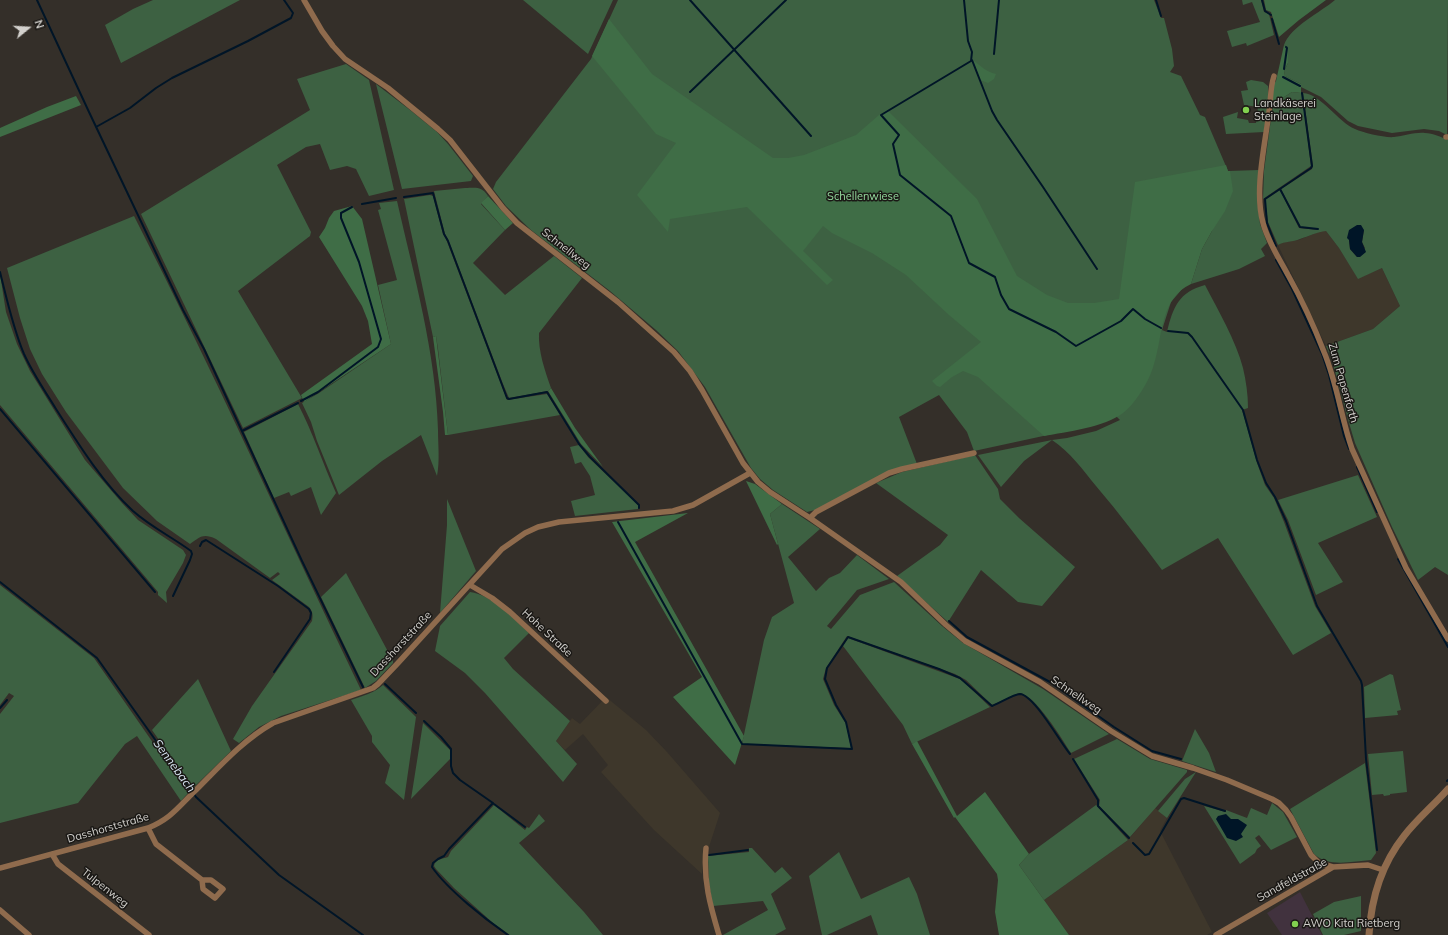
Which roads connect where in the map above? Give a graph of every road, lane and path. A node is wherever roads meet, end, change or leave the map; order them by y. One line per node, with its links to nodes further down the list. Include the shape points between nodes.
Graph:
1 (304, 0): 4 (street, Schnellweg, via 322,31 345,59 388,88 450,140 517,223 618,302 674,352 702,390)
2 (1274, 76): 7 (street, Zum Papenforth, via 1261,170 1260,197 1263,223 1325,353 1346,432 1397,550)
3 (974, 453): 5 (street, via 889,473 816,512)
4 (750, 473): 5 (street, Schnellweg, via 770,492); 6 (street, Dasshorststraße, via 693,505 673,511 559,522 538,527 516,538 502,549)
5 (810, 518): 13 (street, Schnellweg, via 901,582 966,641 1040,682 1152,756 1228,780 1272,798 1291,817 1311,856 1319,863)
6 (470, 585): 8 (street, Hohe Straße, via 510,612); 10 (street, Dasshorststraße, via 378,684 364,692 262,729 235,751 172,815)
7 (1448, 639)
8 (606, 701)
9 (1448, 789): 15 (street, via 1403,836)
10 (148, 828): 12 (street, Dasshorststraße); 16 (street, via 156,844)
11 (706, 848): 20 (street, via 706,886)
12 (52, 854): 14 (street, Dasshorststraße); 19 (street, Tulpenweg, via 58,864)
13 (1333, 867): 15 (street, Sandfeldstraße, via 1368,865); 21 (street, Sandfeldstraße)
14 (0, 868)
15 (1383, 870): 22 (street, via 1374,896)
16 (202, 880)
17 (0, 910): 18 (street)
18 (29, 935)
19 (149, 935)
20 (719, 935)
21 (1216, 935)
22 (1368, 935)

